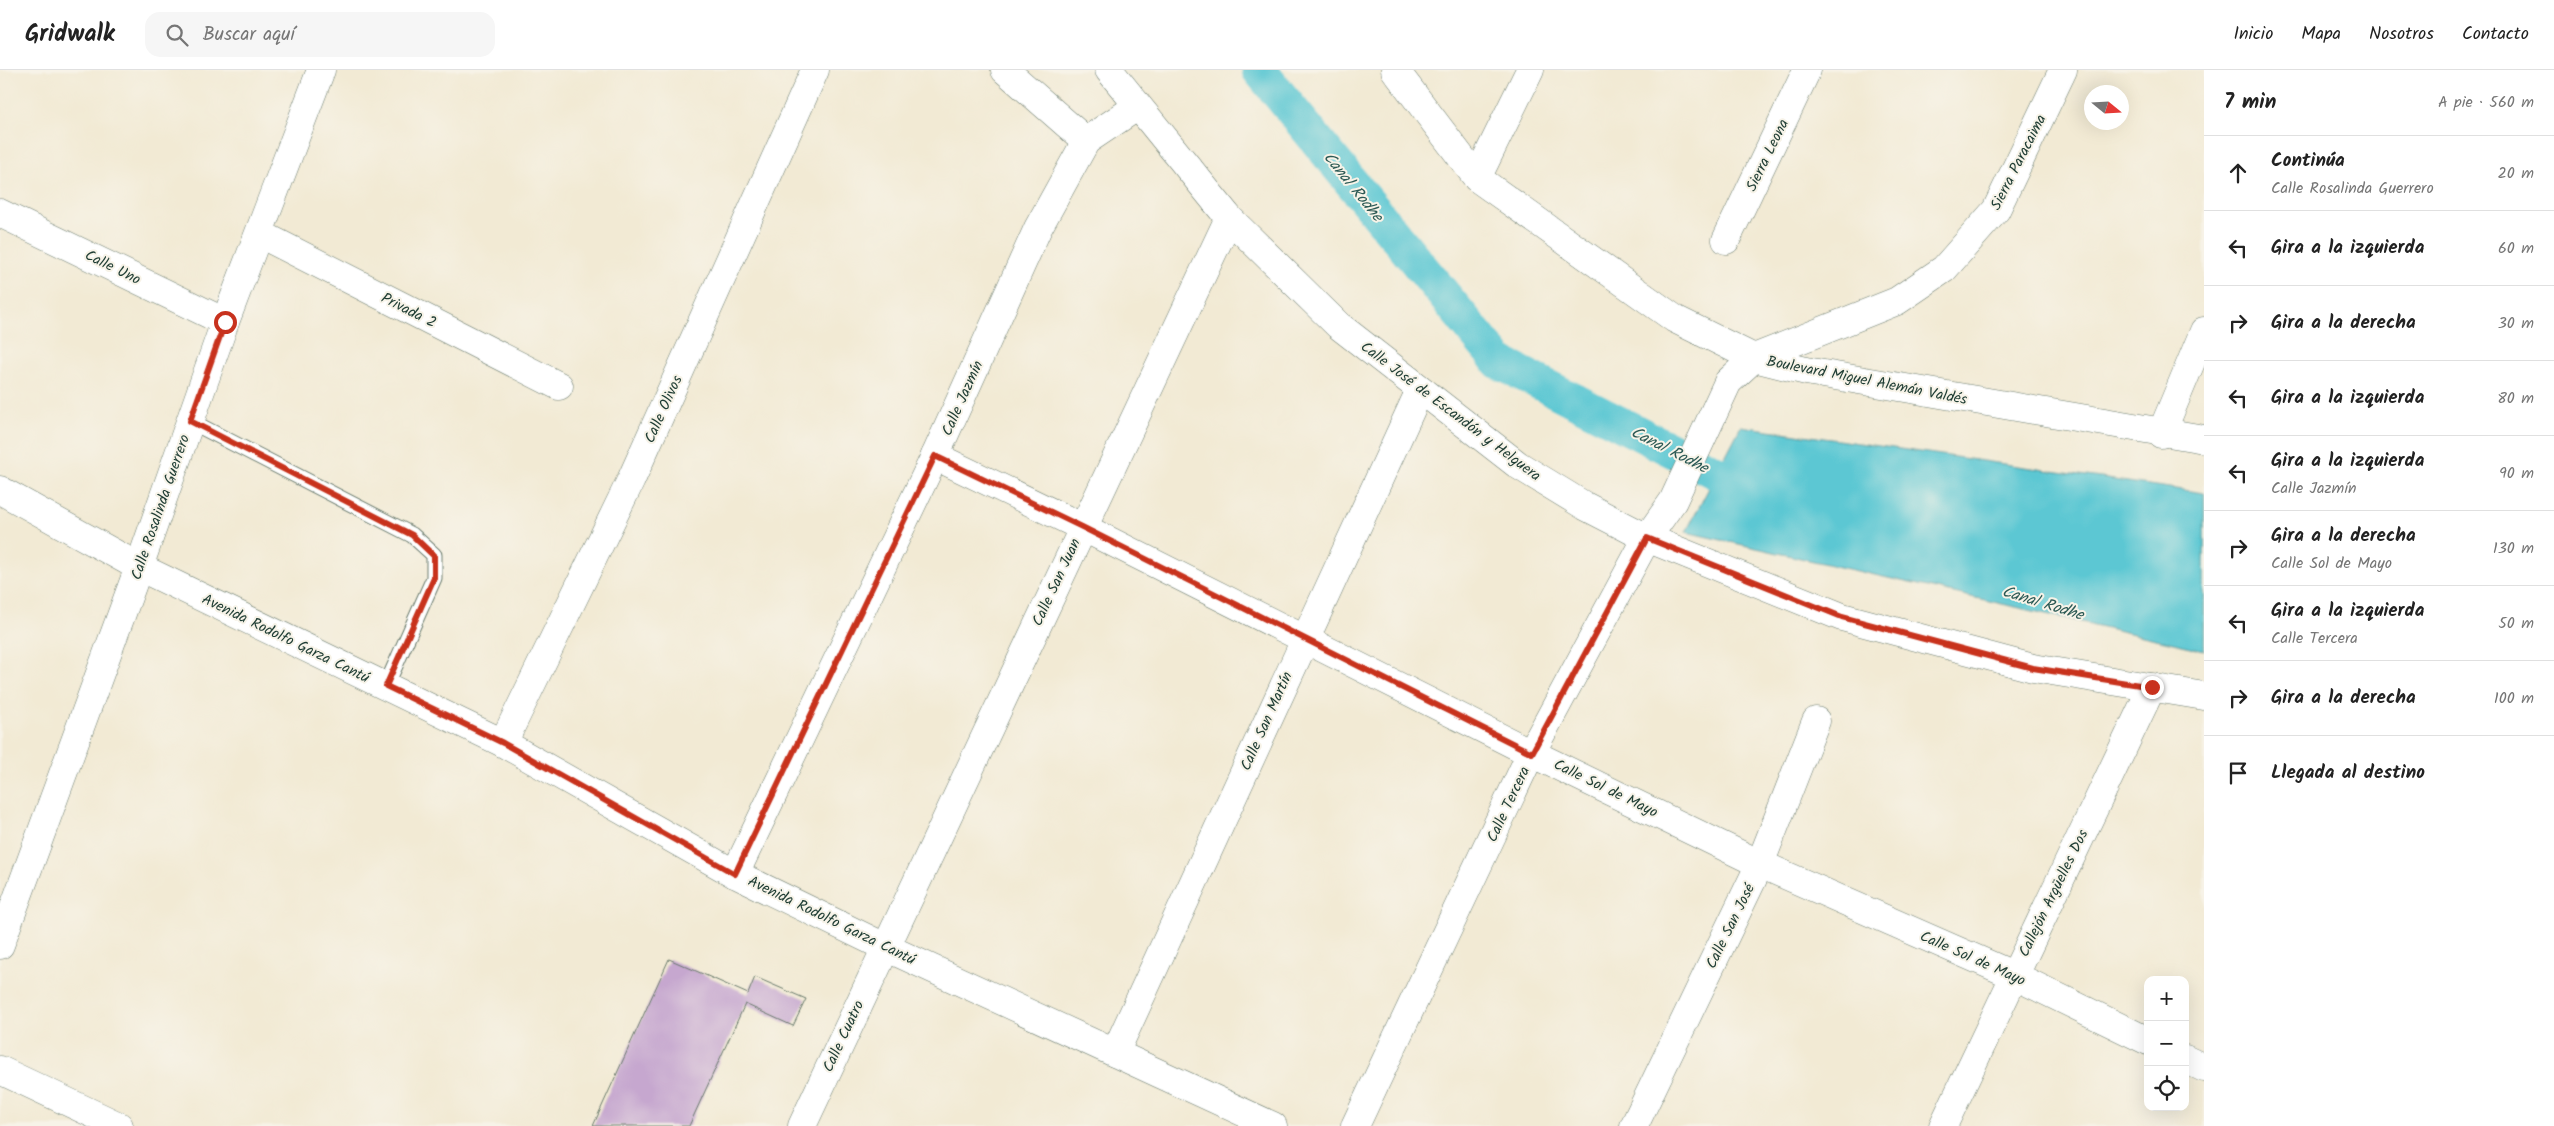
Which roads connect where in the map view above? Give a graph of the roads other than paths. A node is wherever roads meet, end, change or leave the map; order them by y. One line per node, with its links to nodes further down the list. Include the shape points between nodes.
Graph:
1 (321, 70): 14 (street, Calle Rosalinda Guerrero)
2 (815, 70): 34 (street, Calle Olivos, via 631,480)
3 (1006, 70): 10 (street)
4 (1109, 70): 9 (street, Calle José de Escandón y Helguera)
5 (1395, 70): 11 (street, Boulevard Miguel Alemán Valdés)
6 (1530, 70): 11 (street)
7 (1808, 70): 15 (street, Sierra Leona)
8 (2064, 70): 18 (street, Sierra Paracaima, via 1996,210 1944,269 1897,302)
9 (1138, 106): 10 (street, Calle Jazmín); 13 (street, Calle José de Escandón y Helguera)
10 (1086, 141): 24 (street, Calle Jazmín, via 1038,228)
11 (1477, 178): 18 (street, Boulevard Miguel Alemán Valdés, via 1674,319)
12 (0, 213): 16 (street, Calle Uno)
13 (1229, 218): 20 (street, Calle José de Escandón y Helguera, via 1338,325); 26 (street, Calle San Juan)
14 (260, 234): 16 (street, Calle Rosalinda Guerrero); 19 (street, Privada 2)
15 (1726, 240)
16 (225, 322): 21 (street, Calle Rosalinda Guerrero)
17 (2204, 331): 22 (street)
18 (1754, 358): 22 (street, Boulevard Miguel Alemán Valdés, via 1806,372); 27 (street, Calle Tercera, via 1728,382 1673,501)
19 (559, 386)
20 (1420, 390): 27 (street, Calle José de Escandón y Helguera, via 1518,465 1585,506); 29 (street, Calle San Martín)
21 (190, 421): 28 (street, Calle Rosalinda Guerrero); 30 (lane, via 412,535 434,556 434,578)
22 (2161, 434): 23 (street, Boulevard Miguel Alemán Valdés)
23 (2204, 440)
24 (935, 456): 26 (street, Calle Sol de Mayo); 37 (street, Calle Jazmín)
25 (0, 490): 28 (street, Avenida Rodolfo Garza Cantú)
26 (1082, 527): 29 (street, Calle Sol de Mayo); 39 (street, Calle San Juan)
27 (1647, 538): 31 (street, Calle José de Escandón y Helguera, via 1842,617 2033,668); 35 (street, Calle Tercera)
28 (139, 567): 30 (street, Avenida Rodolfo Garza Cantú); 38 (street, Calle Rosalinda Guerrero)
29 (1304, 639): 35 (street, Calle Sol de Mayo); 42 (street, Calle San Martín)
30 (386, 686): 34 (street, Avenida Rodolfo Garza Cantú)
31 (2152, 687): 32 (street, Calle José de Escandón y Helguera); 40 (street, Callejón Argüelles Dos)
32 (2204, 696)
33 (1816, 721): 36 (street, Calle San José)
34 (503, 743): 37 (street, Avenida Rodolfo Garza Cantú)
35 (1532, 753): 36 (street, Calle Sol de Mayo); 49 (street, Calle Tercera)
36 (1760, 864): 40 (street, Calle Sol de Mayo); 50 (street, Calle San José)
37 (735, 874): 39 (street, Avenida Rodolfo Garza Cantú)
38 (0, 945)
39 (884, 947): 42 (street, Avenida Rodolfo Garza Cantú); 47 (street, Calle Cuatro)
40 (2013, 975): 41 (street, Calle Sol de Mayo); 51 (street, Callejón Argüelles Dos)
41 (2144, 1039)
42 (1115, 1053): 48 (street, Avenida Rodolfo Garza Cantú)
43 (2189, 1061): 44 (street)
44 (2204, 1068)
45 (0, 1070): 46 (street)
46 (119, 1126)
47 (802, 1126)
48 (1273, 1126)
49 (1355, 1126)
50 (1634, 1126)
51 (1942, 1126)

